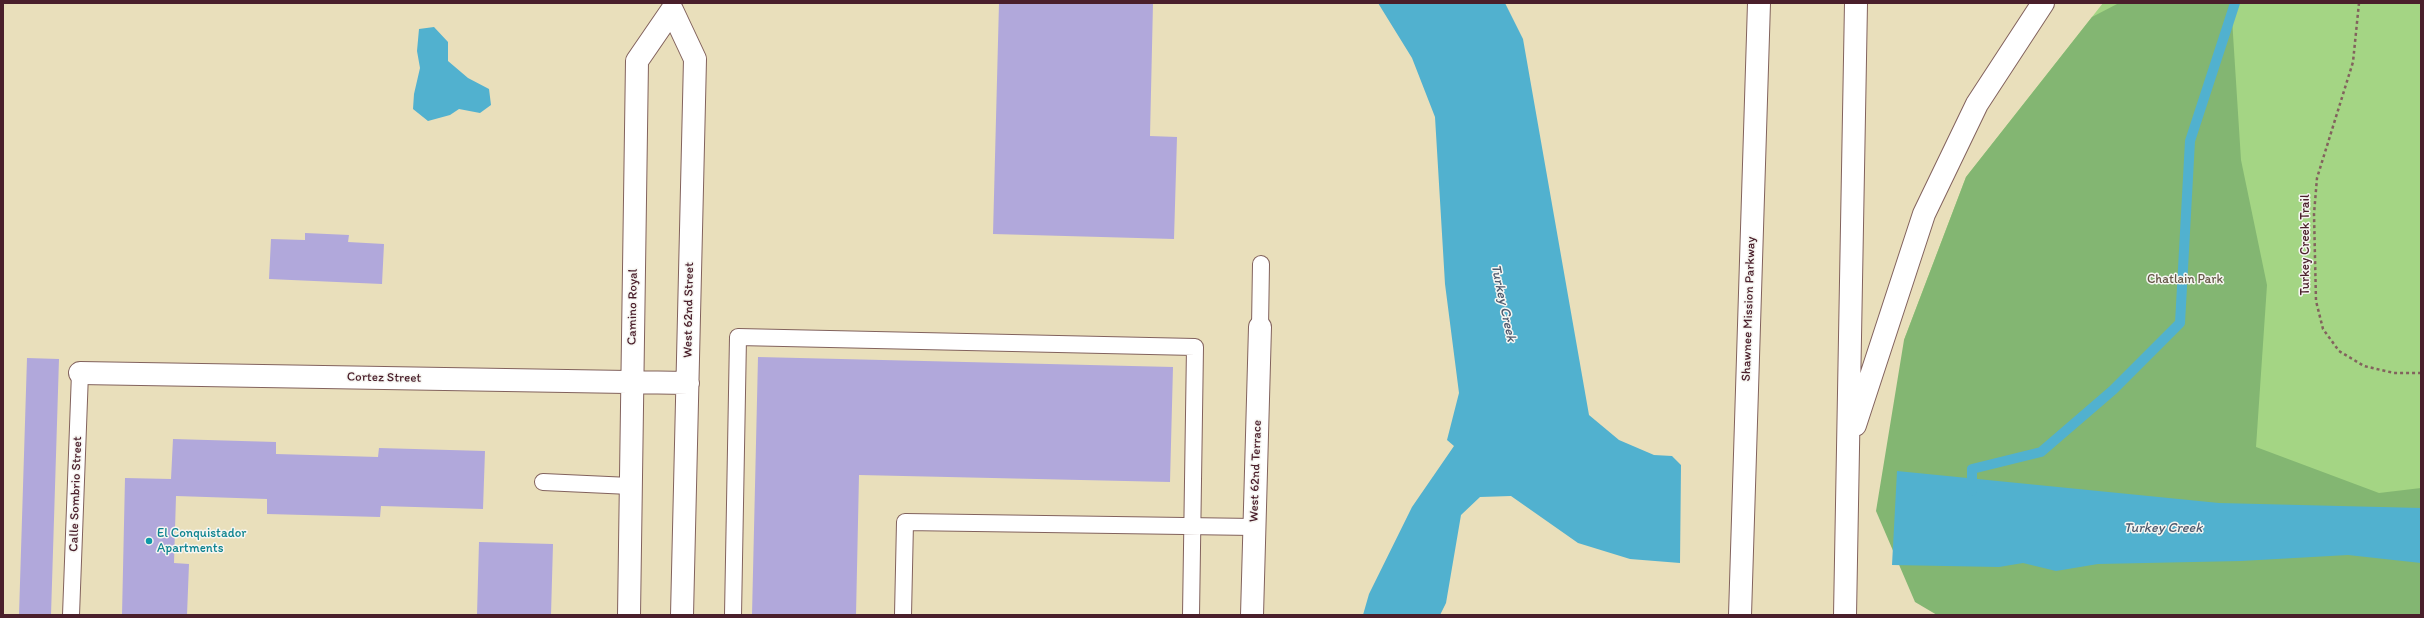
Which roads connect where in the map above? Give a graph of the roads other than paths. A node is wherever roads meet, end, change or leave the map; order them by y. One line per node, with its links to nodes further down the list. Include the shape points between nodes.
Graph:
1 (1759, 3): 22 (main road, Shawnee Mission Parkway)
2 (1856, 3): 10 (main road)
3 (2043, 3): 10 (main road, via 1977,104 1924,214)
4 (672, 10): 8 (main road, Camino Royal, via 637,61); 9 (main road, West 62nd Street, via 694,59)
5 (1261, 264): 6 (lane)
6 (1260, 327): 14 (main road, West 62nd Terrace)
7 (80, 374): 8 (main road, Cortez Street); 15 (lane, Calle Sombrio Street)
8 (631, 381): 9 (main road, Cortez Street); 12 (main road, Camino Royal)
9 (688, 383): 17 (main road, West 62nd Street)
10 (1848, 447): 23 (main road)
11 (542, 482): 12 (lane)
12 (630, 486): 16 (main road, Camino Royal)
13 (1193, 526): 14 (lane); 18 (lane, via 1195,347 738,337); 19 (lane, via 905,522); 20 (lane)
14 (1254, 527): 21 (main road, West 62nd Terrace)
15 (71, 615)
16 (629, 615)
17 (682, 615)
18 (732, 615)
19 (903, 615)
20 (1191, 615)
21 (1252, 615)
22 (1740, 615)
23 (1845, 615)

